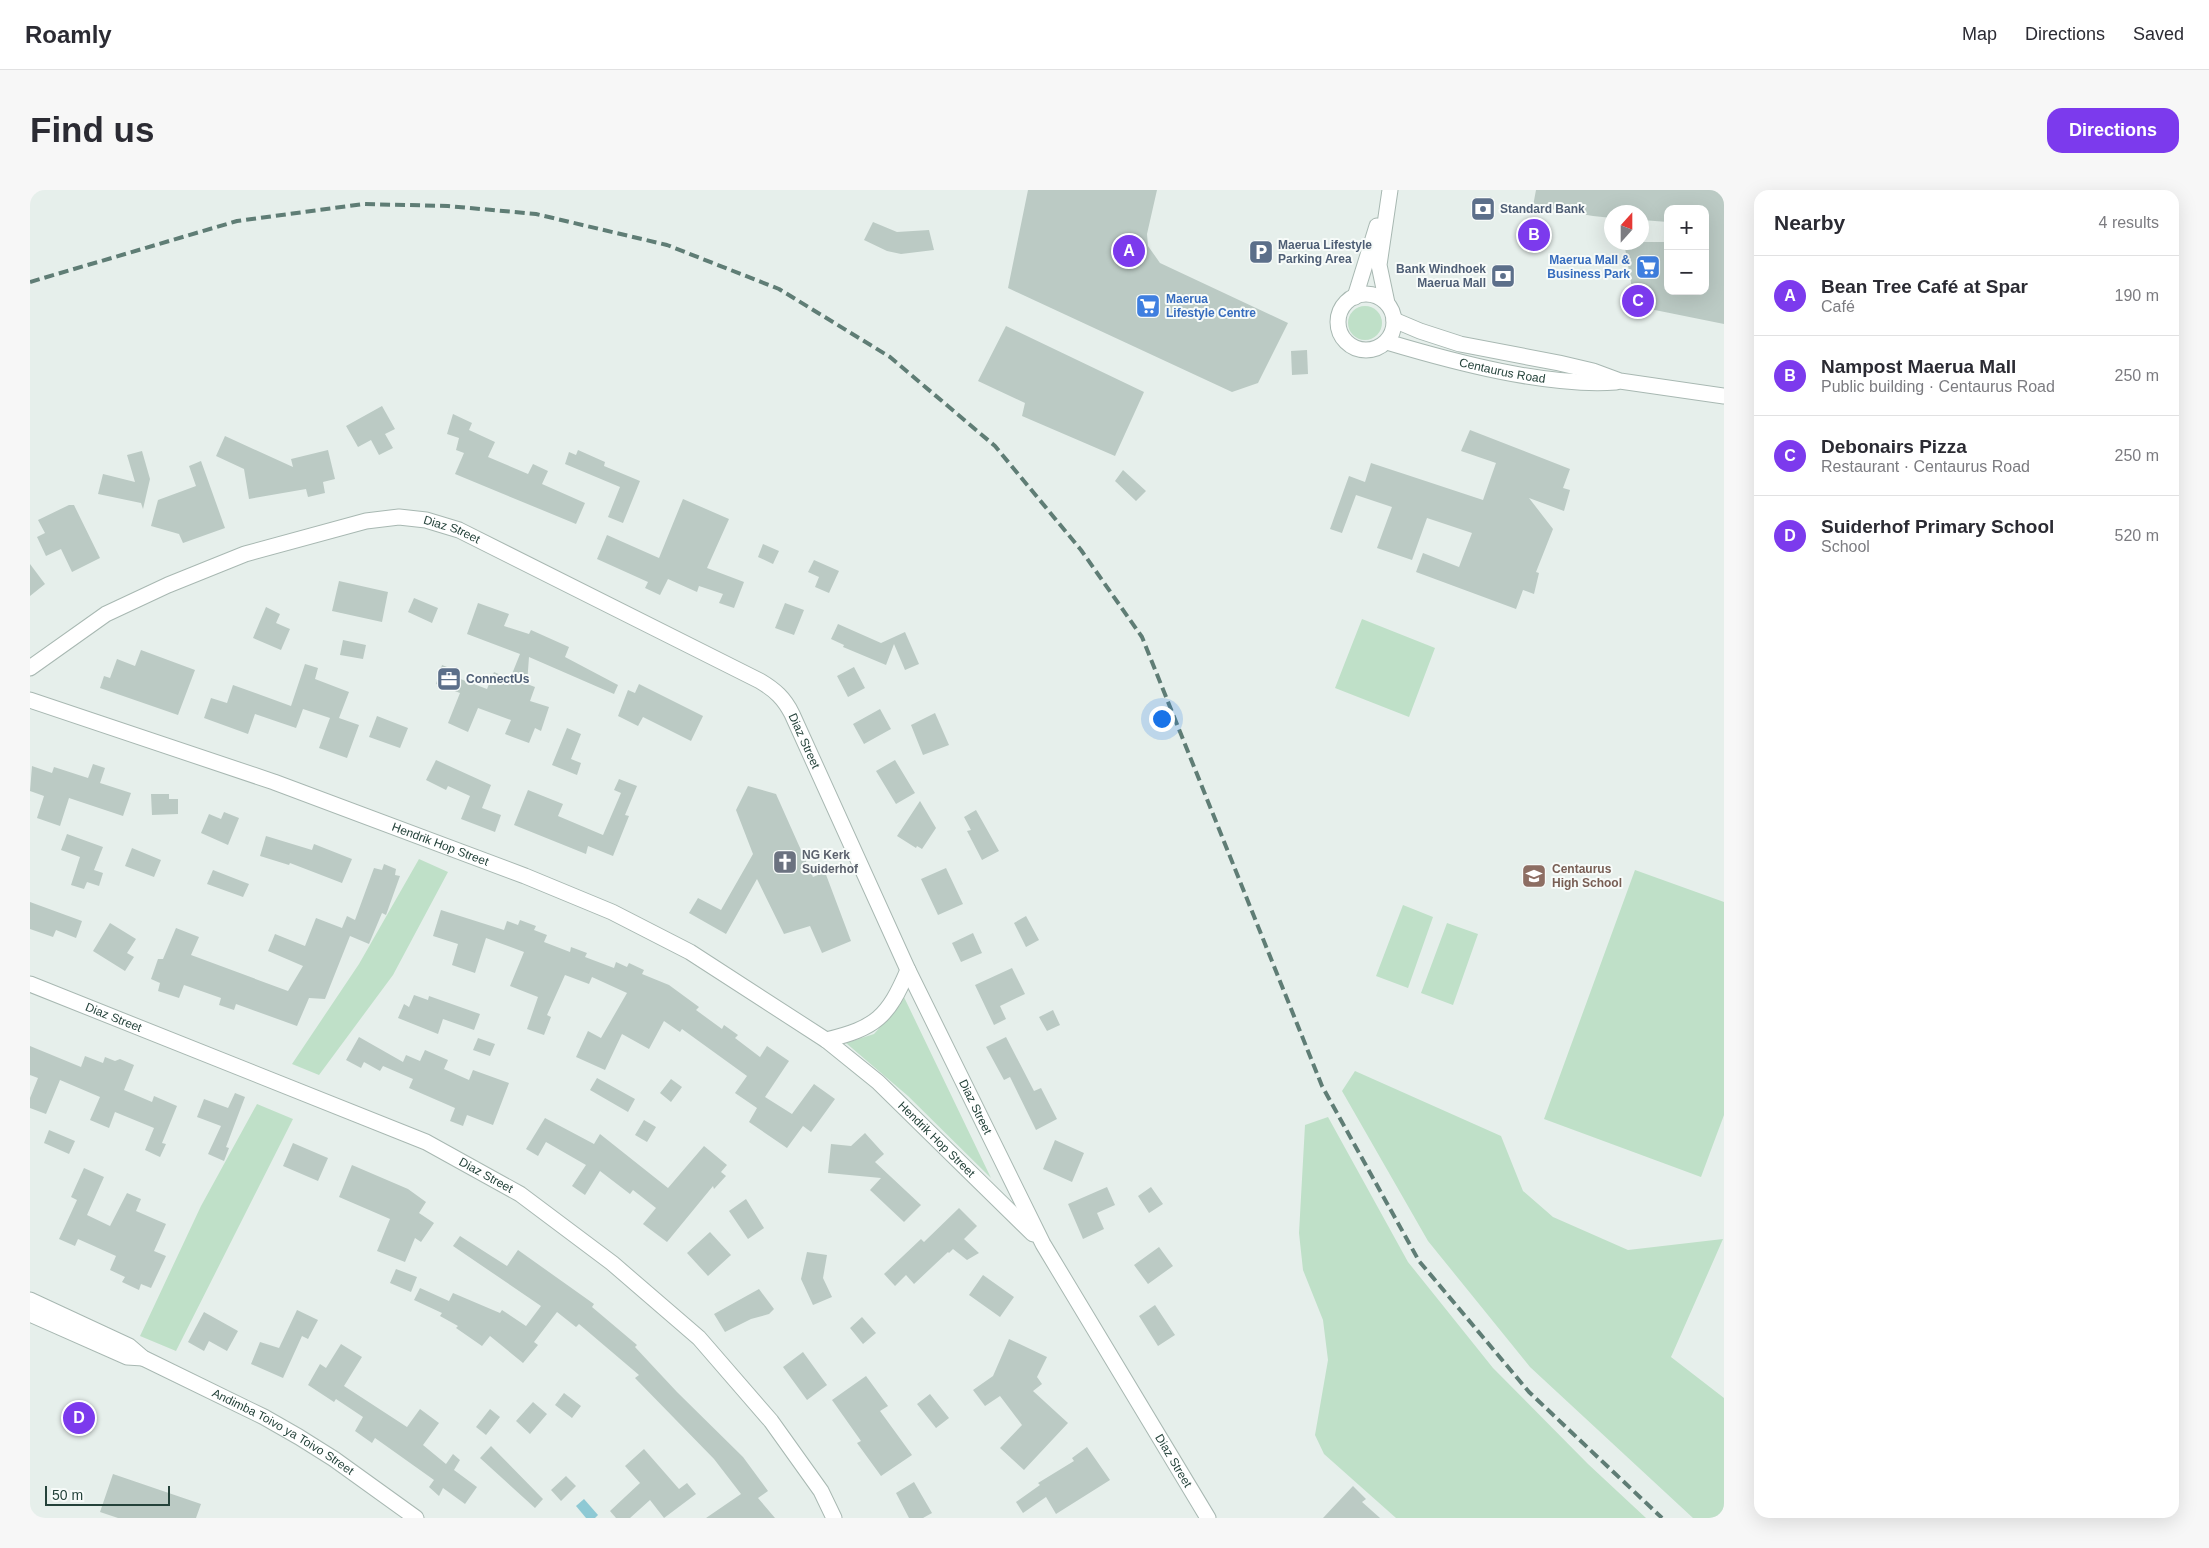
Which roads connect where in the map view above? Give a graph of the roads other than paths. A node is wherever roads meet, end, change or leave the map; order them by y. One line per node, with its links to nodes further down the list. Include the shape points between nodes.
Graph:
1 (1390, 190): 2 (street)
2 (1386, 206): 3 (street); 4 (street, via 1379,265)
3 (1355, 297): 4 (street, via 1372,295); 6 (street, via 1341,309 1338,319 1344,339 1358,350 1376,349)
4 (1387, 303): 5 (street)
5 (1394, 320): 6 (street, via 1392,336); 7 (street, Centaurus Road, via 1460,344 1559,363)
6 (1387, 342): 7 (street, Centaurus Road, via 1490,369 1590,384)
7 (1620, 381): 8 (street, Centaurus Road)
8 (1724, 396)
9 (30, 668): 11 (street, Diaz Street, via 106,614 168,584 245,554 366,521 398,517 426,520 459,530 775,690 792,714)
10 (30, 700): 13 (street, Hendrik Hop Street, via 274,782 612,912 690,952)
11 (908, 970): 13 (street, via 886,1011 866,1029); 14 (street, Diaz Street)
12 (30, 984): 19 (street, Diaz Street, via 426,1142 520,1194 612,1263 699,1338 771,1421 821,1491)
13 (826, 1040): 14 (street, Hendrik Hop Street, via 920,1121)
14 (1043, 1244): 20 (street, Diaz Street)
15 (30, 1300): 17 (street, Andimba Toivo ya Toivo Street, via 129,1346)
16 (30, 1314): 17 (street, Andimba Toivo ya Toivo Street, via 127,1357)
17 (143, 1358): 18 (street, Andimba Toivo ya Toivo Street, via 299,1437)
18 (416, 1518)
19 (834, 1518)
20 (1208, 1518)

